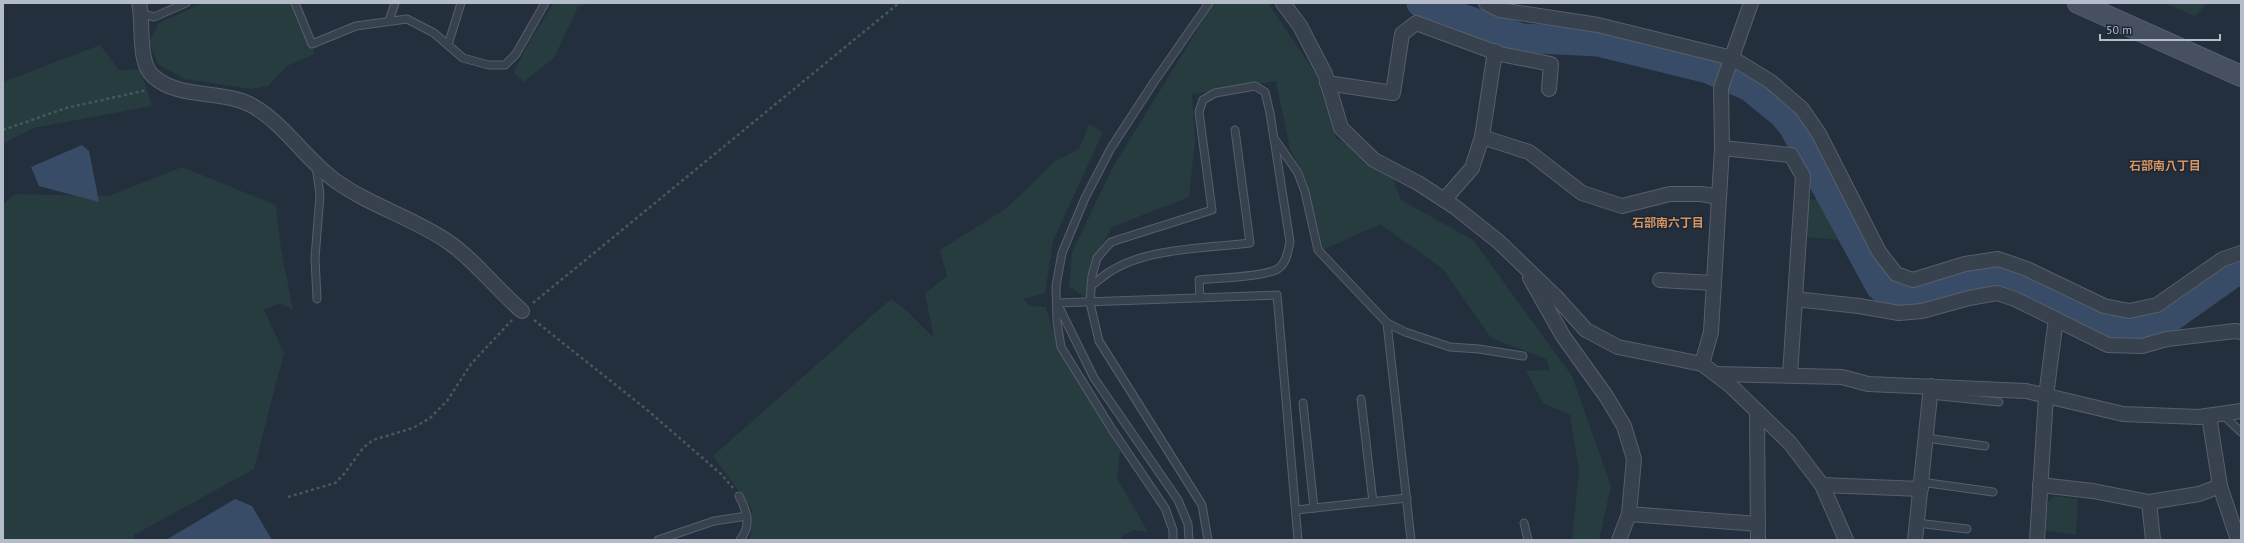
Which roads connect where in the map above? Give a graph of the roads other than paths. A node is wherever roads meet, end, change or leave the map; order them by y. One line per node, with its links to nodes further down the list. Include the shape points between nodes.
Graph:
1 (186, 3): 11 (lane, via 154,17)
2 (295, 3): 12 (lane, via 312,44 356,26)
3 (395, 3): 12 (lane)
4 (461, 3): 13 (lane)
5 (545, 3): 13 (lane, via 516,54 505,65 489,65 462,58)
6 (1209, 3): 34 (lane, via 1112,148 1085,198 1062,253 1056,286)
7 (1283, 3): 17 (street, via 1300,26)
8 (1486, 3): 15 (street, via 1500,10 1598,25)
9 (1751, 3): 15 (street)
10 (2078, 3): 16 (main road)
11 (140, 8): 23 (street, via 143,57 152,75 169,85 251,105 269,116)
12 (390, 21): 13 (lane, via 407,19 434,33)
13 (448, 45)
14 (1495, 51): 17 (street, via 1416,23 1402,34 1393,92); 18 (street, via 1551,64); 20 (street)
15 (1732, 58): 22 (street, via 1721,88); 26 (street, via 1771,82 1802,109 1847,185 1879,252 1896,274 1913,280 1965,264 1998,259 2027,269 2104,306 2129,312 2157,305 2223,259)
16 (2241, 76)
17 (1327, 83): 25 (street, via 1341,128 1374,160)
18 (1548, 89)
19 (1235, 130): 30 (lane, via 1250,243 1163,254 1135,261 1112,270)
20 (1482, 137): 24 (street, via 1529,152 1582,193 1622,206 1670,194 1701,194); 25 (street, via 1472,168)
21 (1274, 139): 30 (lane, via 1265,92 1255,86 1215,93 1203,100 1200,112 1212,210 1111,242 1097,258); 31 (lane, via 1290,242 1287,256 1280,268 1266,274 1199,280); 38 (lane, via 1298,174 1305,192 1318,250)
22 (1722, 148): 24 (street); 32 (street, via 1791,155 1803,176)
23 (316, 166): 33 (lane, via 320,195 315,258); 36 (street, via 342,185 448,242)
24 (1719, 198): 29 (street)
25 (1444, 200): 27 (street, via 1499,242)
26 (2241, 253)
27 (1522, 264): 41 (street, via 1586,330 1618,347); 66 (street, via 1563,336 1624,426 1634,459)
28 (1660, 280): 29 (street)
29 (1714, 283): 41 (street, via 1711,332)
30 (1091, 286): 35 (lane)
31 (1200, 298): 35 (lane); 65 (lane, via 1277,295)
32 (1795, 299): 37 (street, via 1899,313 1922,311 1997,293); 43 (street)
33 (317, 300)
34 (1058, 303): 35 (lane); 75 (lane, via 1057,322 1061,347 1112,431 1165,508 1173,530); 76 (lane, via 1094,378 1178,500 1188,524)
35 (1090, 303): 77 (lane, via 1099,341 1202,505)
36 (522, 311)
37 (2056, 319): 39 (street, via 2108,345 2142,346 2167,339); 45 (street)
38 (1387, 323): 40 (lane, via 1405,332 1450,347); 61 (lane)
39 (2241, 332)
40 (1523, 356)
41 (1702, 364): 42 (street)
42 (1716, 374): 43 (street); 49 (street)
43 (1790, 375): 44 (street, via 1842,377 1868,384)
44 (1931, 391): 45 (street, via 2026,392); 47 (lane); 53 (street)
45 (2046, 396): 51 (street, via 2123,414); 56 (street)
46 (1361, 399): 62 (lane)
47 (1999, 402)
48 (1303, 403): 64 (lane)
49 (1758, 411): 55 (street, via 1790,443); 70 (street)
50 (2241, 411): 51 (street)
51 (2216, 415): 52 (lane); 58 (street)
52 (2241, 432)
53 (1926, 438): 54 (lane); 57 (street)
54 (1985, 446)
55 (1822, 485): 57 (street); 83 (street)
56 (2040, 485): 63 (street, via 2093,491); 85 (street)
57 (1921, 486): 59 (lane); 69 (street)
58 (2220, 486): 63 (street, via 2199,494); 71 (street)
59 (1994, 492)
60 (739, 496): 67 (lane)
61 (1407, 498): 62 (lane); 79 (lane)
62 (1373, 502): 64 (lane)
63 (2149, 502): 86 (street)
64 (1314, 508): 65 (lane)
65 (1296, 510): 78 (lane)
66 (1629, 514): 70 (street); 81 (street)
67 (747, 516): 73 (lane, via 714,521); 74 (lane, via 748,524)
68 (1524, 523): 80 (lane)
69 (1917, 523): 72 (lane); 84 (street)
70 (1758, 524): 82 (street)
71 (2237, 525): 87 (street)
72 (1967, 529)
73 (658, 540)
74 (740, 540)
75 (1173, 540)
76 (1189, 540)
77 (1208, 540)
78 (1298, 540)
79 (1411, 540)
80 (1528, 540)
81 (1619, 540)
82 (1758, 540)
83 (1846, 540)
84 (1915, 540)
85 (2037, 540)
86 (2153, 540)
87 (2238, 540)

